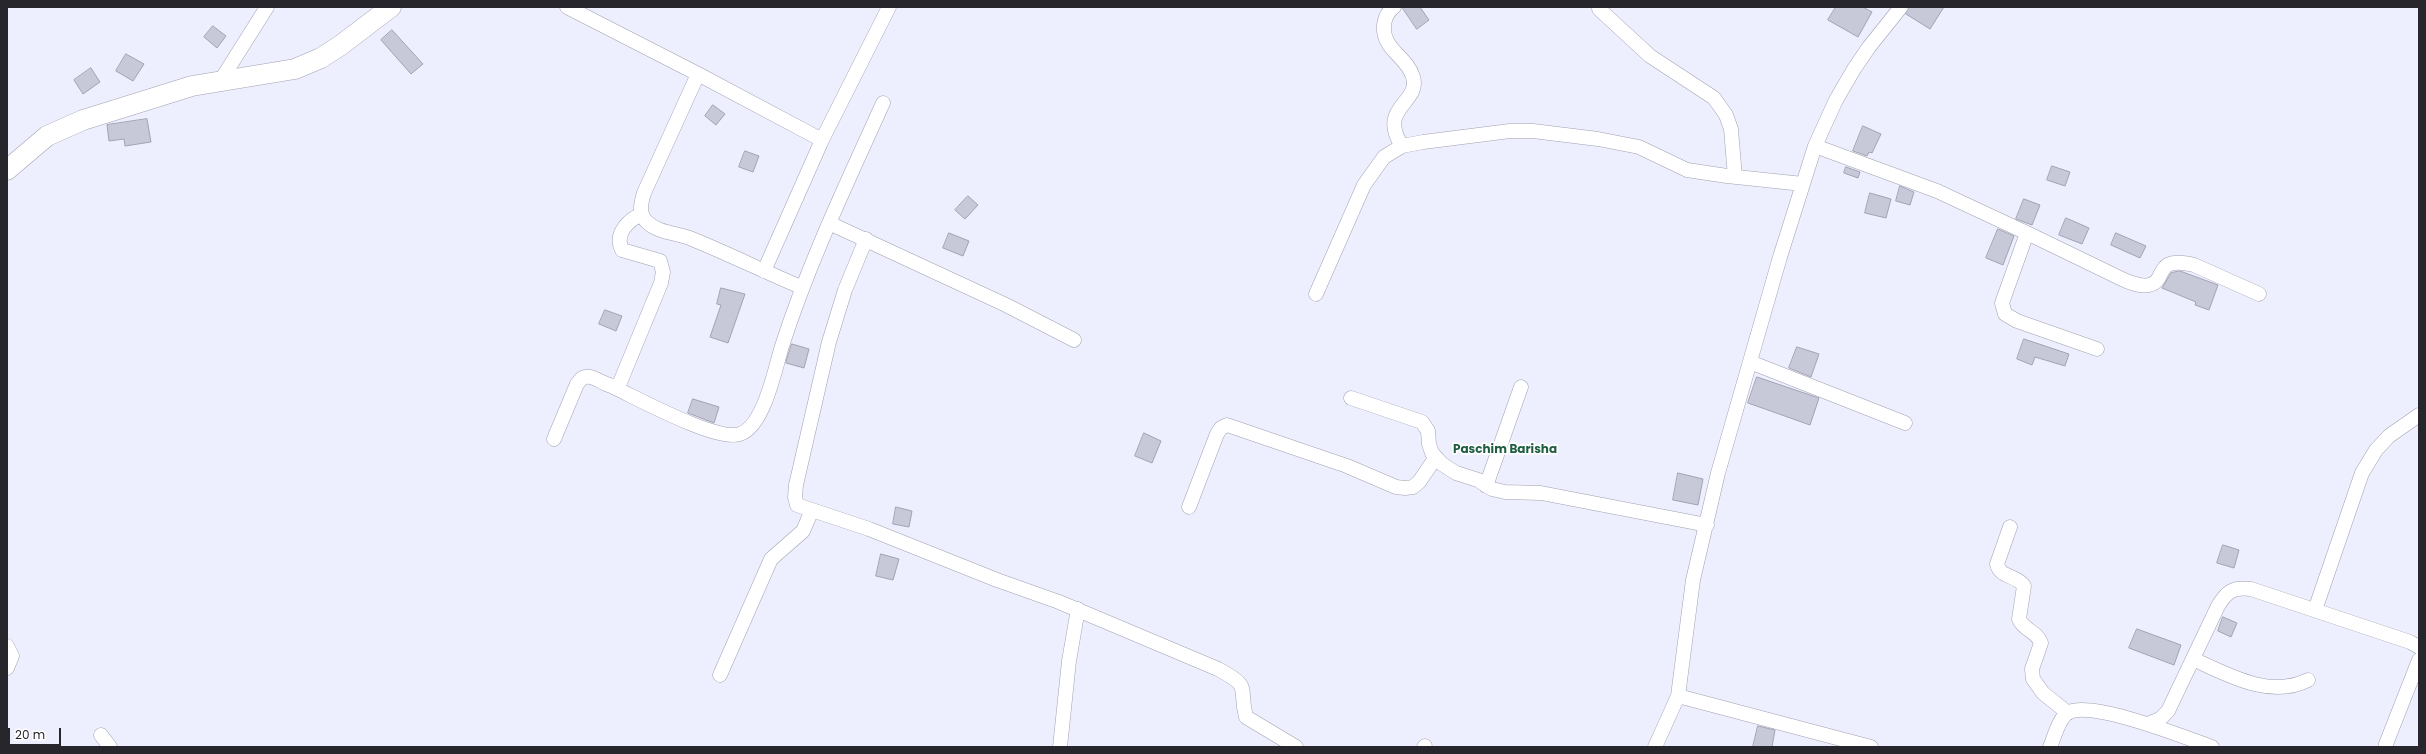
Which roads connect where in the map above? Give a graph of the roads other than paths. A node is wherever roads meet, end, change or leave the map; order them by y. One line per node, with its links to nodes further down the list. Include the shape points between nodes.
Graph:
1 (268, 7): 9 (street)
2 (391, 7): 9 (street, via 321,58 295,69)
3 (567, 7): 8 (street)
4 (888, 7): 11 (street)
5 (1394, 7): 12 (street, via 1389,10 1384,21 1383,34 1386,43 1407,66 1414,80 1411,92 1396,114 1394,122 1396,136)
6 (1901, 7): 13 (street, via 1854,69 1836,100)
7 (1599, 9): 15 (street, via 1650,56 1714,98 1726,115 1731,129)
8 (698, 74): 11 (street); 17 (street, via 644,193 640,205)
9 (221, 80): 14 (street, via 192,86 83,120 47,136)
10 (883, 103): 18 (street)
11 (822, 140): 21 (street)
12 (1402, 146): 15 (street, via 1510,131 1566,134 1624,143 1639,147 1687,170); 23 (street, via 1384,157 1364,184)
13 (1815, 146): 16 (street); 19 (street, via 1937,191)
14 (7, 170)
15 (1735, 177): 16 (street)
16 (1803, 184): 27 (street)
17 (642, 214): 21 (street, via 646,221 656,228 687,237); 28 (street, via 628,222 621,234 620,245 622,250 660,261 663,272 661,283 622,380 619,385)
18 (829, 223): 20 (street); 22 (street)
19 (2027, 233): 24 (street, via 2137,284 2148,286 2166,266 2174,262 2194,265); 26 (street, via 2002,303 2005,314 2017,321)
20 (866, 239): 25 (street); 37 (street, via 845,290 829,342 796,485 797,505)
21 (764, 271): 22 (street)
22 (801, 287): 28 (street, via 758,419 751,428 739,434 724,433 691,423)
23 (1316, 294)
24 (2259, 294)
25 (1074, 340)
26 (2097, 349)
27 (1750, 362): 32 (street); 38 (street, via 1728,435)
28 (613, 387): 33 (street, via 592,377 582,378 577,384)
29 (1521, 387): 35 (street)
30 (1351, 398): 34 (street, via 1422,422 1426,426 1429,444)
31 (2419, 415): 41 (street, via 2389,436 2376,450 2362,473)
32 (1905, 423)
33 (554, 439)
34 (1436, 457): 35 (street, via 1447,468 1478,480); 36 (street, via 1425,476 1413,488 1400,488 1306,451 1227,425 1217,434)
35 (1486, 486): 38 (street, via 1498,492 1541,493)
36 (1189, 507)
37 (812, 510): 40 (street, via 869,529); 47 (street, via 803,531 771,559)
38 (1706, 525): 49 (street, via 1693,580)
39 (2010, 527): 50 (street, via 1997,564 1998,569 2002,574 2021,581 2024,586 2021,624 2035,633 2041,643 2032,669 2033,679 2043,693)
40 (1078, 610): 55 (street, via 1069,661); 56 (street, via 1150,639 1236,679 1243,687 1246,717)
41 (2315, 610): 43 (street); 44 (street, via 2251,590 2231,589 2224,595)
42 (7, 646): 46 (street, via 12,656)
43 (2419, 647)
44 (2193, 660): 48 (street, via 2260,685 2286,688); 51 (street, via 2168,711 2160,719)
45 (2419, 660): 53 (street)
46 (7, 668)
47 (720, 675)
48 (2308, 680)
49 (1678, 696): 57 (street); 58 (street)
50 (2068, 713): 51 (street, via 2086,711); 59 (street, via 2062,720)
51 (2148, 724): 60 (street)
52 (101, 735): 54 (street)
53 (2386, 744)
54 (110, 747)
55 (1060, 747)
56 (1296, 747)
57 (1655, 747)
58 (1871, 747)
59 (2050, 747)
60 (2212, 747)

